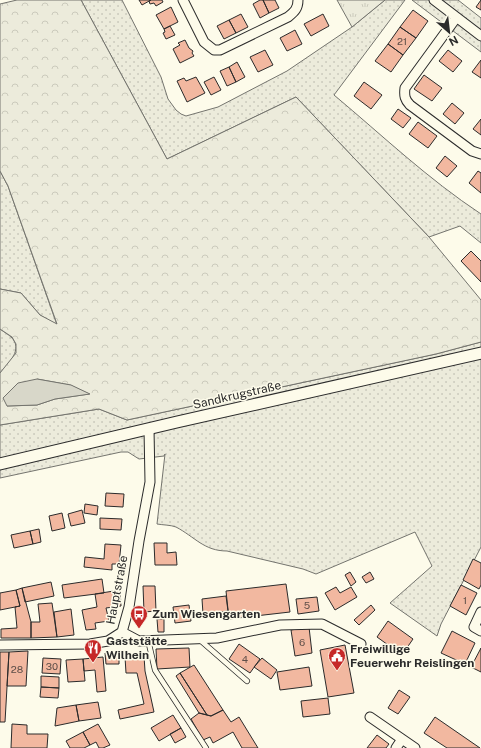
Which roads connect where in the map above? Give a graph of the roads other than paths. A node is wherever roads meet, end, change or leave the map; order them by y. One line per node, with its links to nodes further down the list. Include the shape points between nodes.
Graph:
1 (183, 0): 2 (street, via 204,42 214,50 220,50 288,17 295,11)
2 (298, 0)
3 (434, 0): 4 (street)
4 (456, 18): 5 (street); 6 (street, via 405,88 404,94 410,105 472,151)
5 (481, 36)
6 (481, 154)
7 (481, 353): 8 (street, Sandkrugstraße)
8 (149, 429): 9 (street, Sandkrugstraße); 12 (street, Hauptstraße, via 150,482 129,607)
9 (0, 464)
10 (481, 612): 11 (street)
11 (477, 629)
12 (122, 632): 14 (street, via 139,641); 16 (street, Hauptstraße, via 108,641 90,644)
13 (199, 639): 14 (street); 15 (street, via 217,638 280,625 322,624); 17 (lane)
14 (148, 640): 20 (lane, via 155,670)
15 (361, 644)
16 (0, 645)
17 (247, 681)
18 (370, 717): 19 (street)
19 (402, 739): 21 (street); 22 (street)
20 (206, 748)
21 (396, 748)
22 (415, 748)

